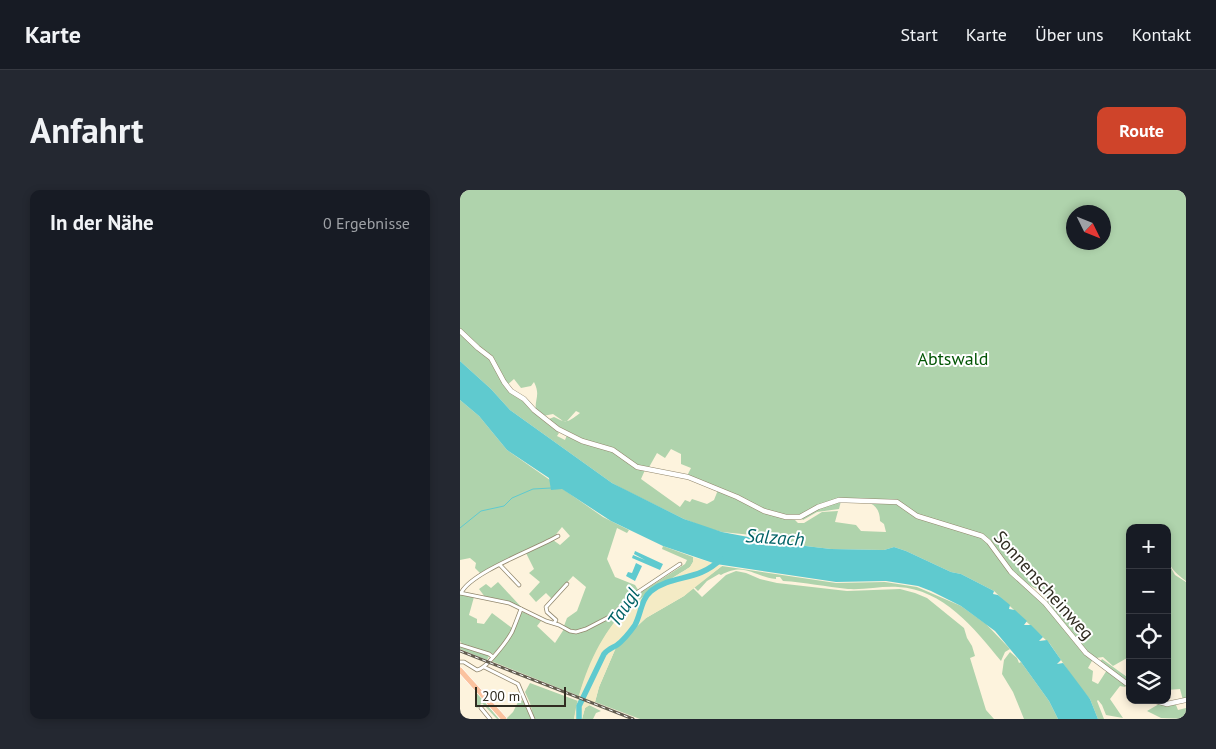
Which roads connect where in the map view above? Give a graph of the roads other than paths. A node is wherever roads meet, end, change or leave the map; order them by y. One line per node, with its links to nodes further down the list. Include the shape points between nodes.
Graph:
1 (460, 331): 15 (street, Sonnenscheinweg, via 492,358 508,388 558,429 582,441 613,450 636,467 688,478 764,511 786,517 800,517 818,506 839,500 897,502 917,516 982,536 1012,572 1045,603 1086,653)
2 (558, 536): 4 (street)
3 (680, 564): 9 (street, via 638,592 611,616 581,631 571,632)
4 (500, 565): 6 (street); 7 (street, via 474,579)
5 (567, 584): 9 (street, via 546,607 556,620)
6 (519, 585)
7 (460, 593): 8 (street, via 494,599)
8 (521, 609): 9 (street); 11 (street, via 512,632)
9 (554, 624)
10 (460, 645): 11 (street)
11 (493, 657): 13 (street)
12 (460, 662): 13 (street, via 476,670)
13 (484, 667): 21 (street, via 518,684)
14 (460, 670): 20 (main road)
15 (1126, 683)
16 (1186, 700): 17 (street)
17 (1171, 703)
18 (481, 708): 19 (street)
19 (490, 719)
20 (504, 719)
21 (533, 719)

